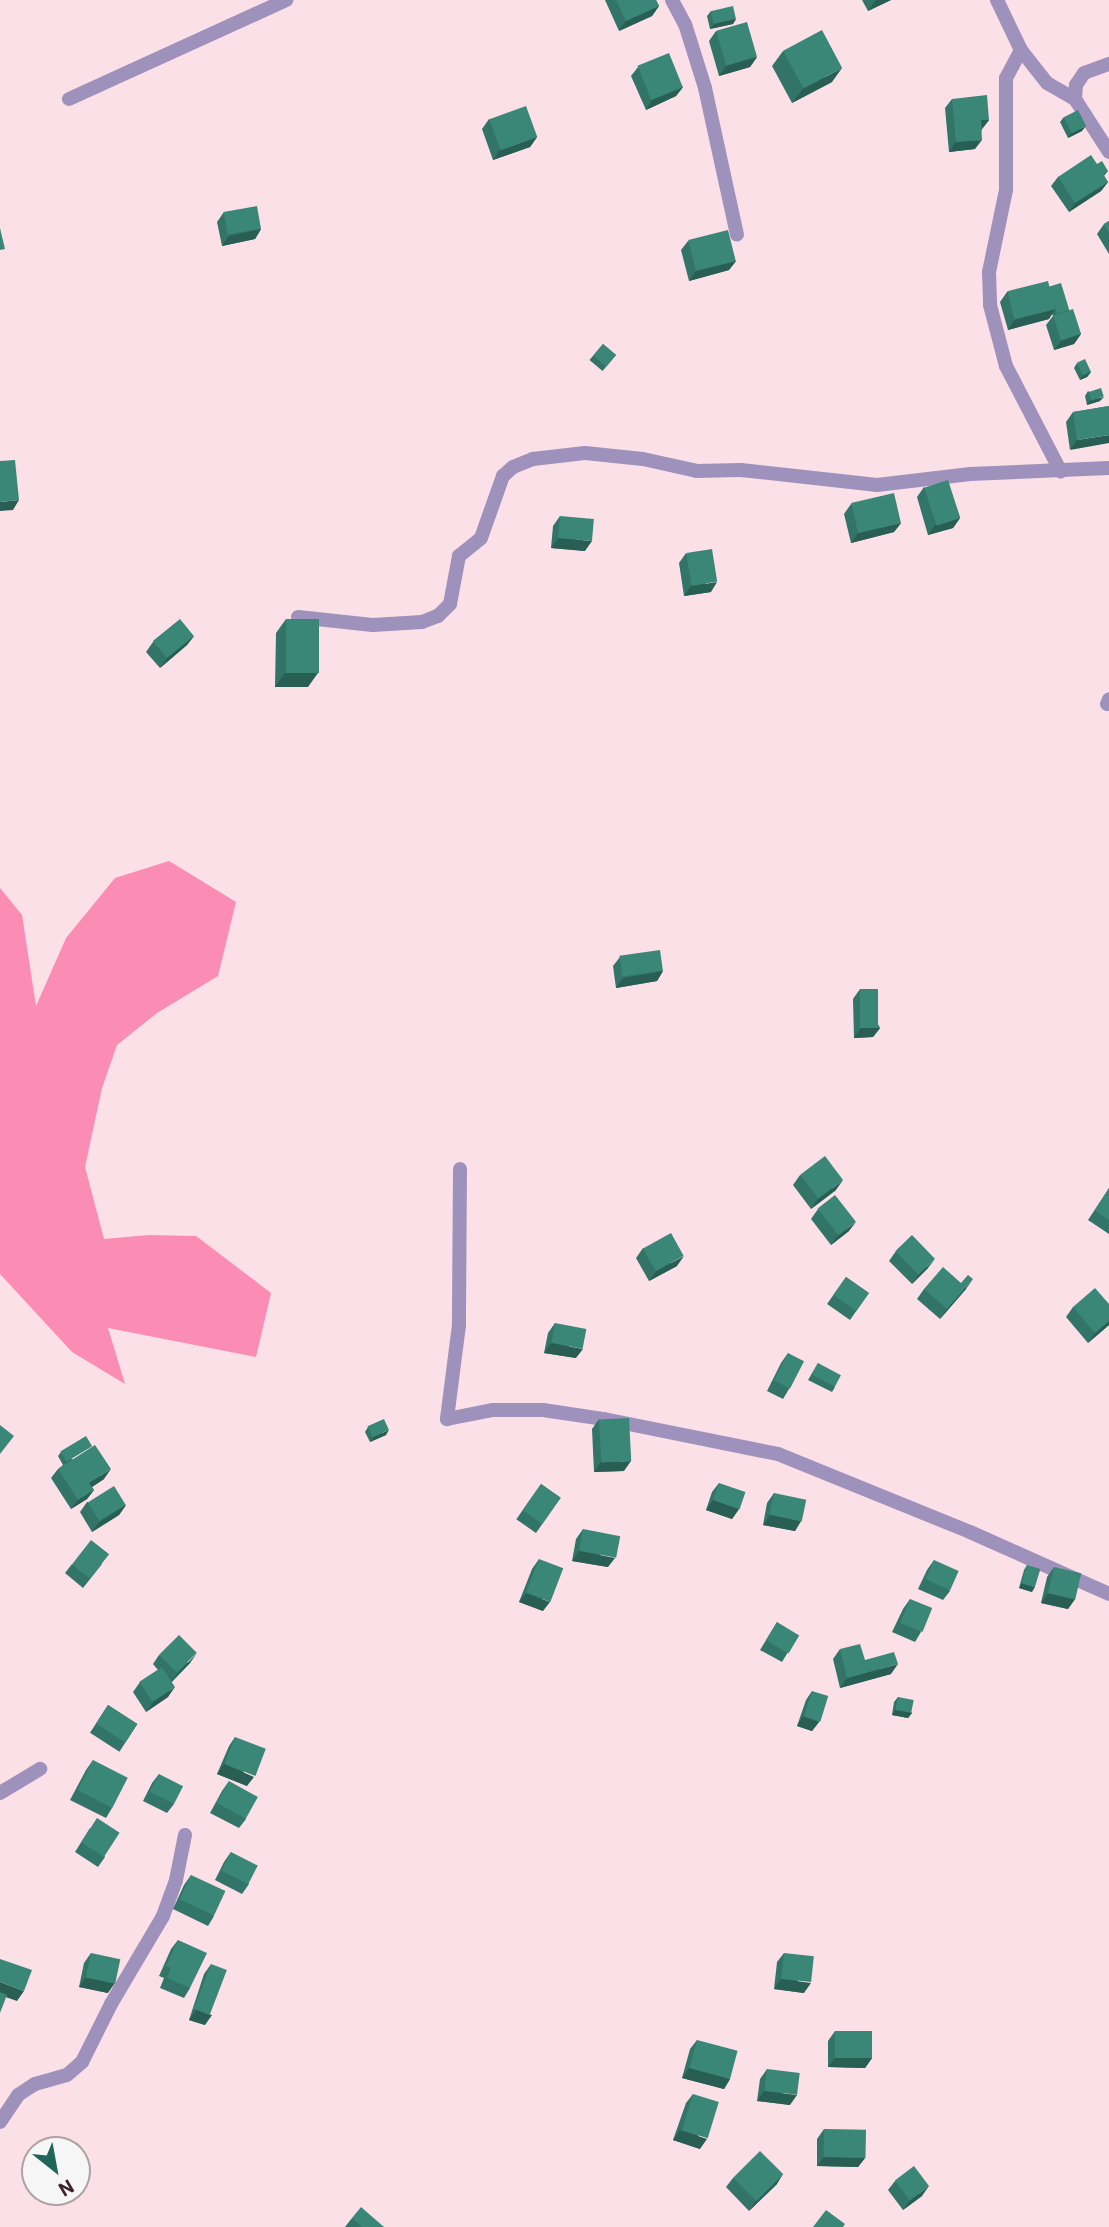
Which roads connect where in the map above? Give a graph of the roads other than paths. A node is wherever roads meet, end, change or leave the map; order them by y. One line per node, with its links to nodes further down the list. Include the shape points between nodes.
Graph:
1 (286, 0): 6 (street)
2 (672, 0): 9 (street, via 685,24 705,88)
3 (997, 0): 4 (street)
4 (1021, 50): 7 (street, via 1047,83); 11 (street, via 1006,78 1006,190 989,272 990,305 1006,366)
5 (1109, 64): 7 (street, via 1084,73)
6 (69, 99)
7 (1074, 99): 8 (street)
8 (1109, 152)
9 (737, 234)
10 (1109, 468): 11 (street)
11 (1061, 472): 12 (street, via 970,474 877,485 751,471 697,471 585,453 533,459 503,476 481,538 459,556 450,604 438,616 422,622 373,625)
12 (298, 617)
13 (460, 1169): 14 (street, via 459,1325 447,1419 493,1410 543,1410 778,1454)
14 (1109, 1594)
15 (40, 1769): 16 (street)
16 (0, 1793)
17 (185, 1835): 18 (street, via 163,1916 82,2062 67,2075 18,2095)
18 (0, 2122)

